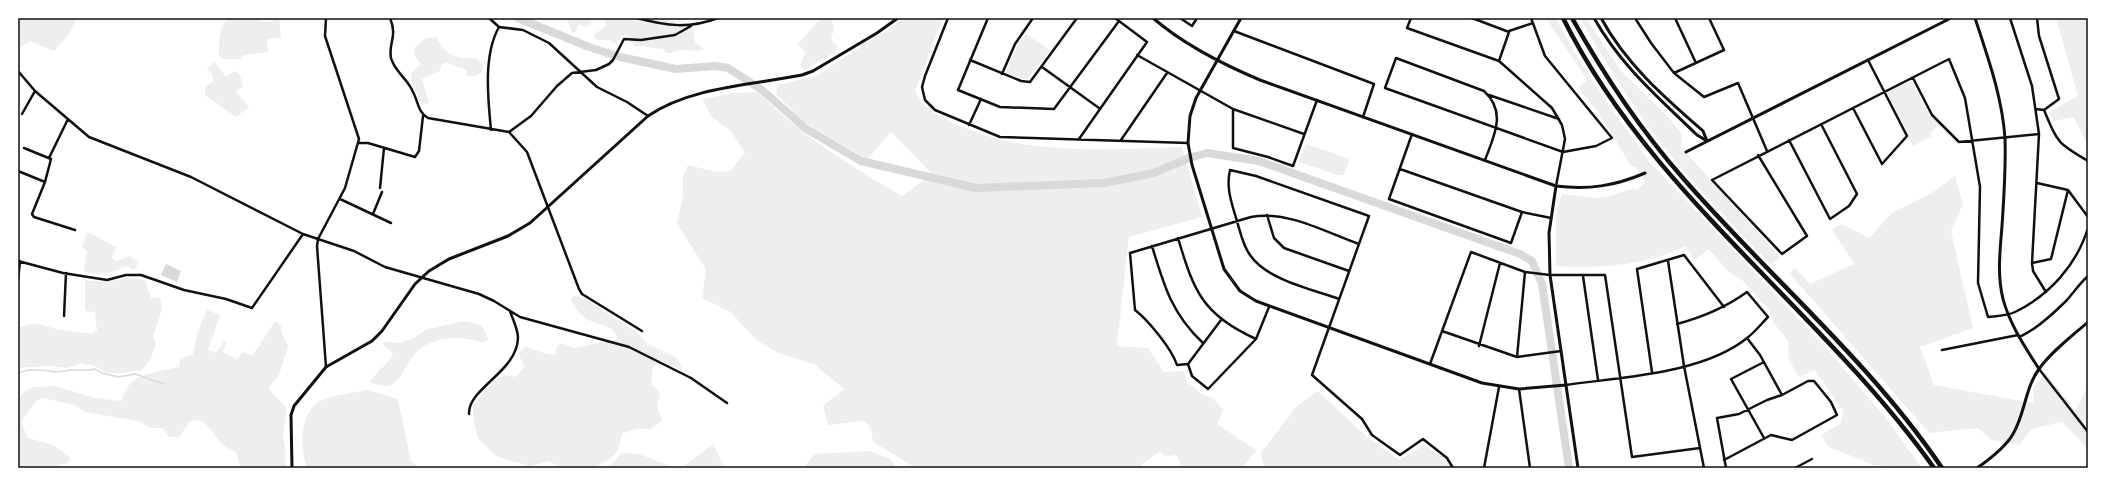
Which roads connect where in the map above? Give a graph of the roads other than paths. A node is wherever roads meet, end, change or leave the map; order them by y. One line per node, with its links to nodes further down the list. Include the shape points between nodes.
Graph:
1 (326, 18): 82 (street, via 325,36 359,136)
2 (390, 18): 62 (street, via 394,30 391,58 413,91)
3 (489, 18): 33 (street)
4 (637, 18): 32 (street, via 670,25)
5 (718, 18): 32 (street)
6 (898, 18): 63 (street, via 813,71 684,98)
7 (948, 18): 69 (street, via 925,76 923,94 935,110)
8 (988, 18): 37 (street)
9 (1033, 18): 47 (street, via 1015,44)
10 (1076, 18): 42 (street)
11 (1115, 18): 30 (street)
12 (1153, 18): 39 (street)
13 (1180, 18): 14 (street, via 1192,26)
14 (1197, 18)
15 (1241, 18): 34 (street)
16 (1411, 18): 40 (street, via 1407,28)
17 (1472, 18): 35 (street)
18 (1531, 18): 31 (street)
19 (1564, 18): 181 (highway, via 1612,99 1664,167 1863,379)
20 (1572, 18): 182 (highway, via 1598,65 1648,136 1710,209 1872,379)
21 (1594, 18): 80 (street, via 1619,58 1637,78 1697,135)
22 (1601, 18): 80 (street, via 1637,70 1703,131)
23 (1635, 18): 46 (street)
24 (1675, 18): 41 (street)
25 (1709, 18): 41 (street, via 1724,50)
26 (1951, 18): 38 (street)
27 (1975, 18): 76 (street, via 1995,80)
28 (2010, 18): 59 (street, via 2032,86)
29 (2036, 18): 60 (street, via 2039,36 2059,99)
30 (1119, 21): 36 (street, via 1147,42); 49 (street)
31 (1533, 23): 35 (street); 87 (street, via 1545,56 1612,138 1596,146)
32 (692, 26): 44 (street, via 675,35 640,40 624,39 609,64 596,70)
33 (499, 27): 44 (street, via 529,32 549,43); 71 (street, via 488,66)
34 (1234, 31): 39 (street); 64 (street, via 1374,84)
35 (1509, 32): 40 (street)
36 (1138, 55): 45 (street); 56 (street)
37 (970, 60): 47 (street); 54 (street, via 958,90)
38 (1868, 60): 52 (street); 65 (street)
39 (1217, 61): 51 (street); 55 (street, via 1260,80)
40 (1499, 61): 67 (street, via 1552,108)
41 (1696, 63): 46 (street)
42 (1042, 67): 47 (street, via 1030,82); 49 (street)
43 (18, 71): 50 (street)
44 (582, 72): 63 (street, via 597,87); 72 (street, via 572,73 564,78 531,116)
45 (1167, 73): 51 (street); 78 (street)
46 (1674, 73): 65 (street, via 1704,98 1738,83)
47 (1002, 74)
48 (1913, 78): 52 (street); 81 (street, via 1932,115 1959,142); 81 (street, via 1949,59 1965,98)
49 (1070, 88): 54 (street, via 1054,109 1000,108); 56 (street)
50 (35, 91): 61 (street); 66 (street)
51 (1199, 92): 58 (street); 83 (street, via 1190,116)
52 (1884, 92): 57 (street); 57 (street, via 1907,136 1882,164)
53 (1489, 95): 67 (street); 70 (street, via 1498,116); 70 (street, via 1477,87 1396,58 1385,88)
54 (980, 99): 69 (street)
55 (1317, 100): 64 (street); 73 (street)
56 (1099, 108): 77 (street)
57 (1853, 108): 68 (street)
58 (1233, 109): 73 (street); 73 (street, via 1233,148 1268,156 1293,166)
59 (2036, 109): 60 (street); 75 (street)
60 (2044, 110): 92 (street, via 2062,146)
61 (22, 114)
62 (424, 116): 71 (street); 85 (street, via 417,156)
63 (648, 116): 103 (street)
64 (1363, 117): 74 (street)
65 (1753, 118): 80 (street); 86 (street)
66 (68, 119): 90 (street); 114 (street, via 89,137 191,177)
67 (1559, 119): 87 (street, via 1565,139)
68 (1821, 124): 79 (street); 79 (street, via 1857,194 1849,206 1830,219)
69 (969, 125): 77 (street, via 1000,137)
70 (1497, 128): 87 (street); 91 (street)
71 (491, 130): 72 (street)
72 (509, 132): 103 (street, via 527,152)
73 (1304, 134)
74 (1412, 134): 91 (street); 93 (street)
75 (2039, 134): 76 (street); 97 (street)
76 (2005, 138): 81 (street); 136 (street, via 1999,263 2001,287)
77 (1079, 139): 78 (street)
78 (1120, 140): 83 (street)
79 (1789, 140): 86 (street)
80 (1707, 141): 88 (street)
81 (1972, 141): 136 (street, via 1980,187 1978,283 1988,317)
82 (359, 143): 85 (street); 102 (street)
83 (1188, 143): 111 (street, via 1191,162)
84 (24, 148): 90 (street)
85 (384, 148): 99 (street)
86 (1767, 151): 89 (street)
87 (1563, 152): 98 (street)
88 (1686, 152)
89 (1758, 156): 89 (street, via 1807,236 1782,254 1712,180)
90 (49, 158): 96 (street, via 51,162)
91 (1485, 160): 98 (street)
92 (2088, 161)
93 (1400, 169): 104 (street); 104 (street, via 1389,199 1511,243)
94 (18, 171): 96 (street)
95 (1645, 172): 98 (street, via 1626,181 1598,188)
96 (45, 182): 113 (street, via 32,214 34,217)
97 (2037, 183): 100 (street); 122 (street)
98 (1556, 186): 108 (street)
99 (380, 188)
100 (2068, 190): 107 (street); 122 (street, via 2051,259)
101 (382, 192): 105 (street)
102 (340, 199): 105 (street); 116 (street)
103 (548, 208): 129 (street, via 518,231 449,259); 142 (street, via 582,294)
104 (1522, 212): 108 (street)
105 (372, 214): 110 (street)
106 (1267, 215): 109 (street); 117 (street, via 1290,219); 123 (street, via 1274,238 1284,248)
107 (2088, 217)
108 (1550, 218): 126 (street)
109 (1237, 221): 111 (street); 117 (street, via 1228,188 1230,170 1256,176 1369,216); 132 (street, via 1244,244 1263,269 1274,276)
110 (391, 223)
111 (1211, 228): 115 (street); 133 (street, via 1220,262 1228,278 1249,298)
112 (2088, 228): 131 (street, via 2075,259)
113 (75, 230)
114 (303, 234): 116 (street); 125 (street, via 252,308 140,276 126,275 107,280)
115 (1178, 238): 118 (street); 138 (street, via 1192,283 1206,305)
116 (318, 240): 129 (street, via 354,251 385,267); 156 (street, via 318,276)
117 (1359, 244): 123 (street)
118 (1152, 246): 147 (street, via 1169,298 1184,323); 153 (street, via 1130,253 1135,310 1147,319 1170,348 1177,365)
119 (19, 261): 125 (street); 130 (street)
120 (1668, 261): 134 (street, via 1684,255); 140 (street); 158 (street, via 1637,269)
121 (1500, 263): 124 (street); 143 (street, via 1471,252); 148 (street)
122 (2032, 263): 131 (street, via 2033,271)
123 (1349, 271): 132 (street)
124 (1525, 272): 126 (street); 151 (street)
125 (66, 273): 137 (street)
126 (1550, 275): 127 (street); 150 (street)
127 (1583, 276): 159 (street, via 1604,275); 160 (street)
128 (2088, 276): 144 (street, via 2044,321 2028,333)
129 (420, 279): 135 (street, via 479,294); 156 (street, via 382,331 372,340)
130 (18, 280)
131 (2046, 292): 136 (street)
132 (1339, 299): 141 (street)
133 (1269, 306): 141 (street); 146 (street)
134 (1724, 307): 140 (street, via 1702,318); 145 (street, via 1747,292 1768,317)
135 (510, 311): 165 (street, via 520,317 629,347 692,378); 167 (street, via 517,332 517,347 504,369 476,396 469,407)
136 (2008, 314): 144 (street)
137 (64, 316)
138 (1221, 320): 146 (street); 147 (street)
139 (2088, 322): 157 (street)
140 (1678, 324): 155 (street)
141 (1329, 328): 154 (street); 174 (street, via 1312,375 1362,420 1372,434 1400,455 1423,439 1447,458)
142 (642, 332)
143 (1442, 332): 148 (street); 154 (street)
144 (2019, 336): 149 (street); 157 (street)
145 (1747, 338): 152 (street); 155 (street, via 1711,358)
146 (1256, 339): 153 (street, via 1210,389 1192,376)
147 (1203, 343): 153 (street)
148 (1479, 346): 151 (street)
149 (1942, 350)
150 (1559, 352): 151 (street); 161 (street)
151 (1517, 357)
152 (1764, 362): 164 (street); 166 (street, via 1731,380)
153 (1188, 364)
154 (1430, 364): 162 (street)
155 (1684, 366): 158 (street); 170 (street)
156 (326, 367): 173 (street, via 294,406 291,421)
157 (2039, 369): 168 (street); 183 (street, via 2032,381 2013,435)
158 (1652, 372): 159 (street)
159 (1620, 377): 160 (street); 170 (street, via 1632,457)
160 (1598, 380): 161 (street)
161 (1564, 385): 163 (street); 177 (street)
162 (1499, 387): 163 (street); 175 (street)
163 (1519, 390): 176 (street)
164 (1782, 395): 166 (street); 169 (street, via 1808,381 1814,381 1831,402 1837,415 1792,440 1788,441 1776,435)
165 (727, 403)
166 (1748, 409): 169 (street); 172 (street, via 1740,414 1718,418)
167 (469, 414)
168 (2088, 432)
169 (1764, 438): 172 (street)
170 (1700, 448): 178 (street)
171 (1812, 459): 180 (street)
172 (1724, 460): 179 (street)
173 (292, 468)
174 (1453, 468)
175 (1484, 468)
176 (1530, 468)
177 (1578, 468)
178 (1704, 468)
179 (1726, 468)
180 (1795, 468)
181 (1934, 468)
182 (1942, 468)
183 (1978, 468)

